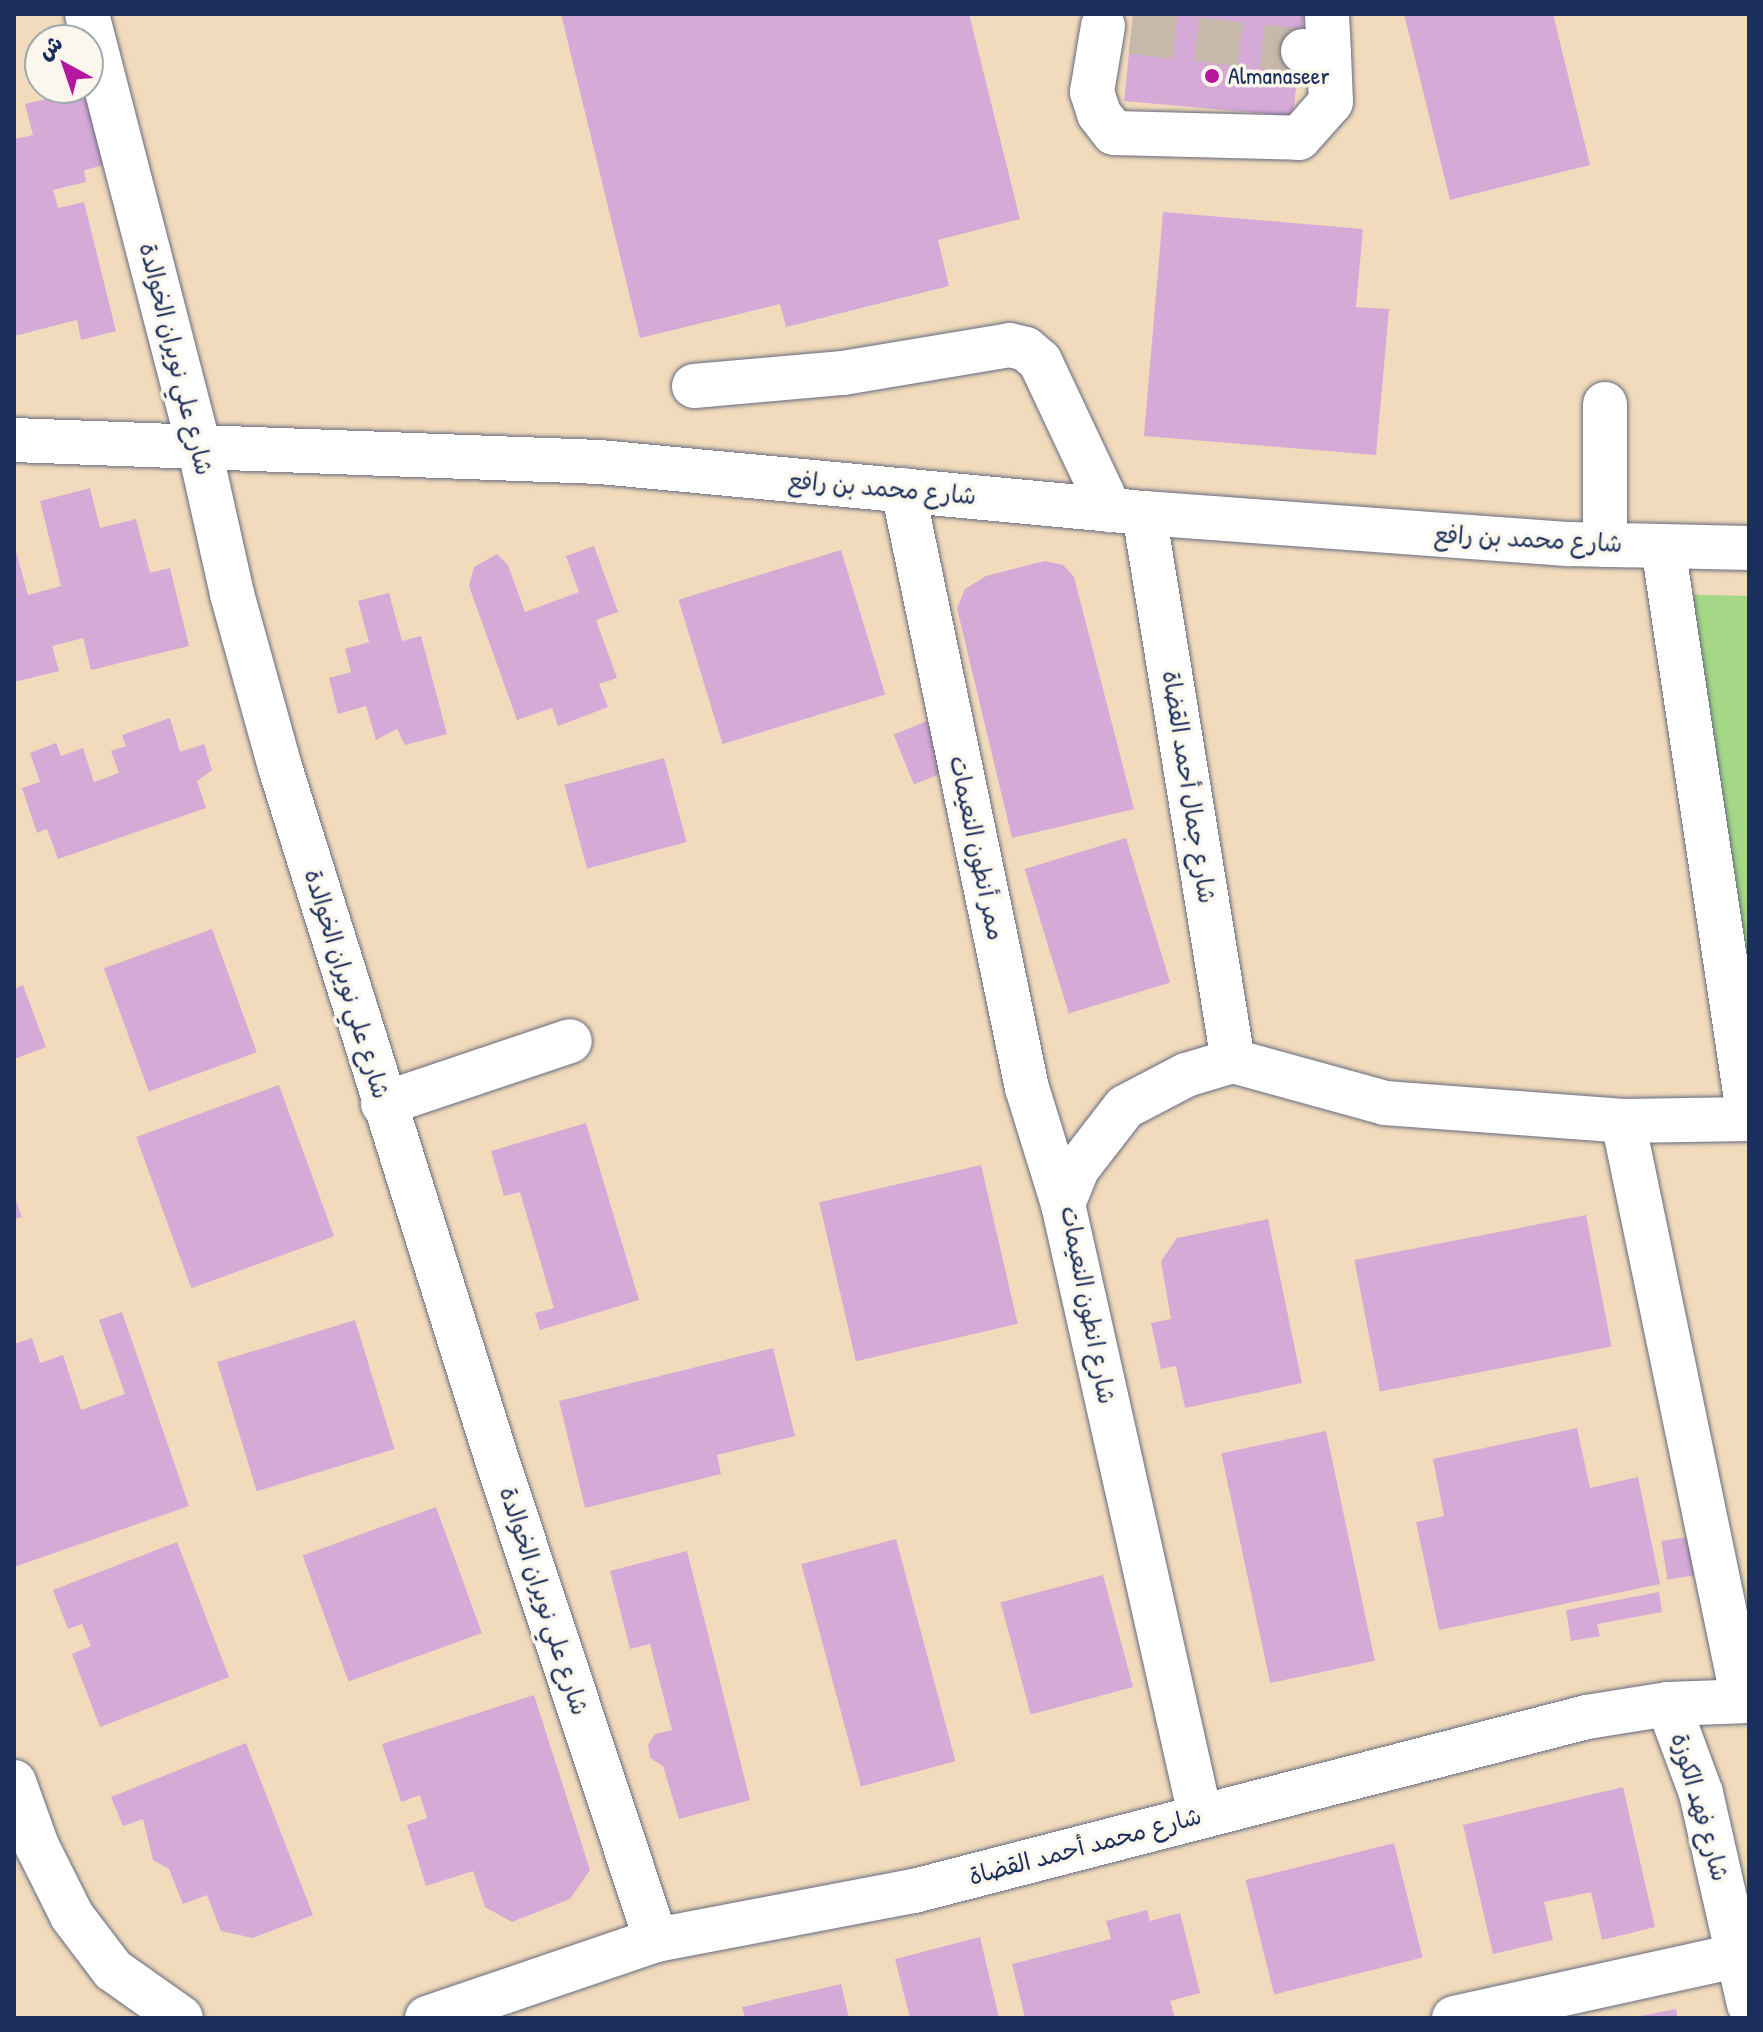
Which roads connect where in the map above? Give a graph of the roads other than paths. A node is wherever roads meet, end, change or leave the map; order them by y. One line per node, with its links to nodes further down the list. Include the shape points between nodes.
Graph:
1 (87, 14): 7 (street, شارع علي نويران الخوالدة)
2 (1112, 24): 3 (street, via 1092,92 1099,114 1114,133 1299,138 1331,102)
3 (1319, 40)
4 (694, 386): 9 (street, شارع جمال أحمد القضاة, via 843,373 1010,345 1026,349 1040,361)
5 (1605, 404): 10 (street)
6 (14, 440): 7 (street, شارع محمد بن رافع)
7 (199, 446): 8 (street, شارع محمد بن رافع, via 600,462); 15 (street, شارع علي نويران الخوالدة, via 244,637)
8 (903, 490): 9 (street, شارع محمد بن رافع); 18 (street, ممر أنطون النعيمات, via 1027,1088)
9 (1127, 511): 10 (street, شارع محمد بن رافع); 14 (street, شارع جمال أحمد القضاة)
10 (1605, 545): 11 (street, شارع محمد بن رافع)
11 (1663, 546): 12 (street, شارع محمد بن رافع); 16 (street)
12 (1749, 548)
13 (570, 1041): 15 (street)
14 (1233, 1061): 17 (street, via 1385,1103); 18 (street, شارع انطون النعيمات, via 1186,1075 1125,1107 1077,1169)
15 (383, 1104): 23 (street, شارع علي نويران الخوالدة)
16 (1749, 1119): 17 (street)
17 (1623, 1121): 19 (street)
18 (1063, 1204): 22 (street, شارع انطون النعيمات)
19 (1746, 1701): 20 (street, شارع محمد أحمد القضاة)
20 (1668, 1704): 22 (street, شارع محمد أحمد القضاة, via 1441,1751); 24 (street, شارع فهد الكوزة, via 1701,1793)
21 (14, 1782): 26 (street, via 37,1846 72,1916 113,1970)
22 (1200, 1815): 23 (street, شارع محمد أحمد القضاة, via 914,1891)
23 (656, 1940): 27 (street, شارع محمد أحمد القضاة)
24 (1740, 1955): 25 (street, شارع فهد الكوزة); 28 (street)
25 (1749, 2005)
26 (181, 2018)
27 (427, 2018)
28 (1454, 2018)

